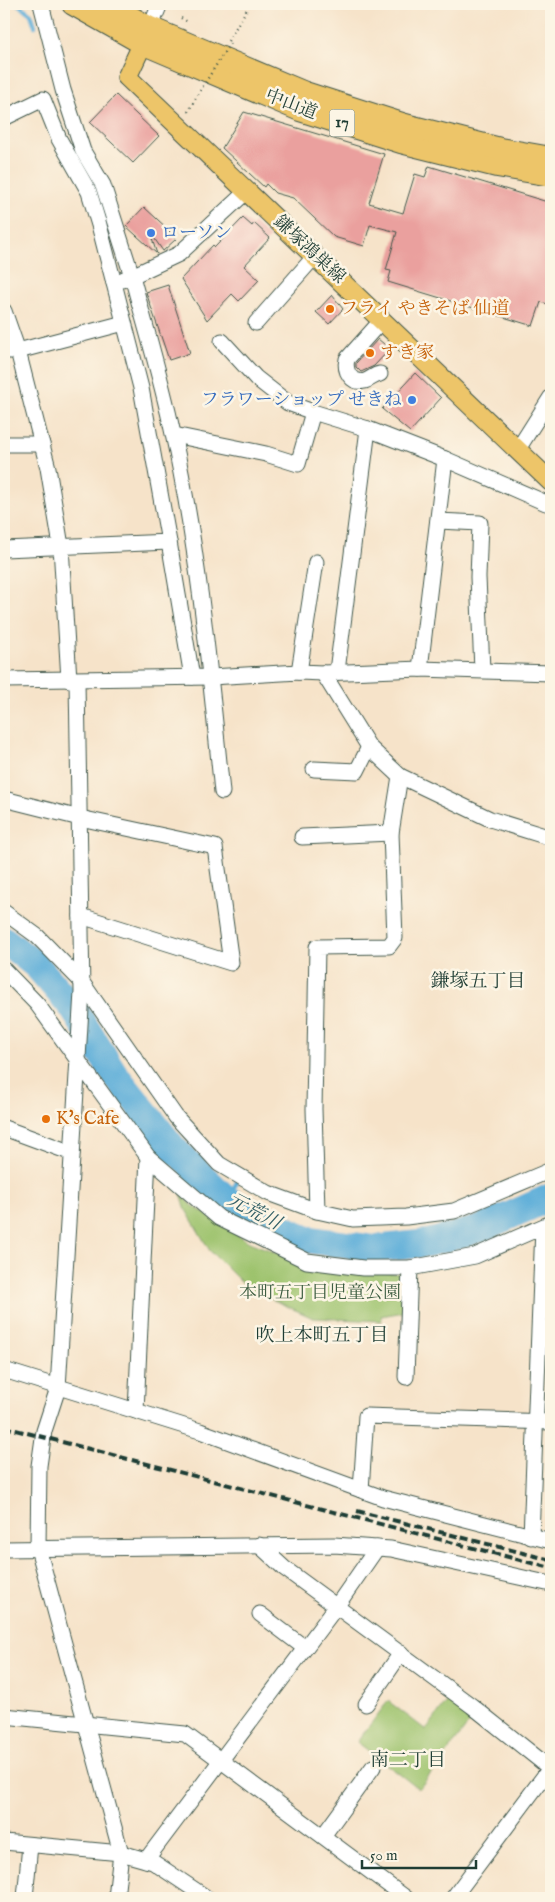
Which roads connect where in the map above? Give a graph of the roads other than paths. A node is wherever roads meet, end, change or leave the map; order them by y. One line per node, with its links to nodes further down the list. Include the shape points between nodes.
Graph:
1 (40, 4): 11 (street, via 83,151 103,185)
2 (73, 4): 5 (highway, 中山道 / 17)
3 (108, 4): 5 (highway, 中山道 / 17)
4 (160, 4): 5 (street)
5 (146, 35): 7 (highway, 中山道 / 17, via 224,50 305,93 405,125); 8 (highway, 中山道 / 17, via 309,113 401,142 497,166); 9 (main road, 鎌塚鴻巣線, via 127,77)
6 (4, 118): 12 (street, via 43,99 59,139 89,192)
7 (551, 158)
8 (551, 175)
9 (247, 191): 10 (main road, 鎌塚鴻巣線); 11 (street, via 179,254)
10 (315, 256): 14 (main road, 鎌塚鴻巣線); 16 (street)
11 (132, 276): 12 (street); 23 (street)
12 (114, 283): 15 (street)
13 (4, 311): 18 (street)
14 (382, 320): 19 (street, via 347,359 345,366 346,372 356,380 368,380); 26 (main road, 鎌塚鴻巣線)
15 (124, 323): 18 (street); 31 (street, via 141,388)
16 (256, 323)
17 (222, 341): 21 (street, via 256,378 288,402)
18 (11, 351): 25 (street)
19 (380, 374)
20 (551, 397): 26 (street)
21 (313, 412): 22 (street); 23 (street, via 298,464)
22 (368, 429): 27 (street); 38 (street)
23 (174, 435): 41 (street)
24 (4, 444): 25 (street)
25 (42, 444): 32 (street)
26 (518, 449): 28 (main road, 鎌塚鴻巣線)
27 (445, 459): 29 (street, via 546,503); 30 (street)
28 (551, 482)
29 (551, 501)
30 (438, 520): 35 (street); 36 (street, via 480,523 478,577)
31 (169, 542): 32 (street); 40 (street)
32 (61, 546): 33 (street); 43 (street)
33 (4, 548)
34 (316, 562): 37 (street)
35 (420, 669): 36 (street); 38 (street)
36 (482, 670): 39 (street)
37 (299, 672): 38 (street); 41 (street)
38 (330, 672): 44 (street)
39 (551, 673)
40 (192, 677): 41 (street); 43 (street)
41 (211, 677): 47 (street)
42 (4, 680): 43 (street)
43 (73, 680): 49 (street)
44 (369, 747): 45 (street, via 357,771); 46 (street)
45 (314, 769)
46 (400, 776): 50 (street); 52 (street, via 490,819)
47 (222, 792)
48 (4, 799): 49 (street)
49 (80, 818): 54 (street); 54 (street, via 215,847 231,963)
50 (391, 833): 51 (street); 62 (street, via 395,938 389,946 316,947 314,1110)
51 (302, 837)
52 (551, 838)
53 (4, 912): 56 (street, via 37,936)
54 (81, 916): 56 (street)
55 (4, 970): 57 (street, via 38,1004)
56 (81, 986): 57 (street); 62 (street, via 176,1117 219,1164 268,1193)
57 (77, 1061): 59 (street); 60 (street)
58 (4, 1128): 59 (street)
59 (72, 1153): 68 (street)
60 (148, 1157): 64 (street, via 219,1218 307,1261 363,1268); 69 (street)
61 (551, 1170): 62 (street, via 454,1211 353,1219)
62 (317, 1210)
63 (547, 1225): 64 (street, via 475,1256); 65 (street)
64 (410, 1268): 67 (street)
65 (545, 1321): 70 (street)
66 (4, 1370): 68 (street)
67 (406, 1377)
68 (58, 1388): 69 (street); 77 (street, via 43,1438 39,1466)
69 (136, 1411): 72 (street)
70 (535, 1422): 71 (street); 72 (street, via 366,1416); 73 (street)
71 (551, 1422)
72 (361, 1490): 73 (street)
73 (531, 1536): 74 (street)
74 (551, 1542)
75 (260, 1545): 77 (street); 78 (street); 80 (street, via 284,1568)
76 (4, 1548): 77 (street)
77 (38, 1548): 86 (street)
78 (377, 1548): 79 (street); 80 (street)
79 (551, 1584)
80 (336, 1607): 82 (street); 83 (street)
81 (260, 1614): 82 (street)
82 (305, 1648): 87 (street)
83 (401, 1653): 84 (street); 89 (street)
84 (366, 1704)
85 (4, 1716): 86 (street)
86 (87, 1724): 87 (street, via 185,1734); 93 (street)
87 (220, 1760): 90 (street); 94 (street)
88 (373, 1767): 90 (street)
89 (551, 1768): 99 (street)
90 (323, 1836): 98 (street)
91 (4, 1842): 92 (street)
92 (30, 1845): 93 (street); 95 (street)
93 (121, 1853): 94 (street); 96 (street)
94 (146, 1860): 97 (street)
95 (25, 1898)
96 (116, 1898)
97 (207, 1898)
98 (406, 1898)
99 (453, 1898)

